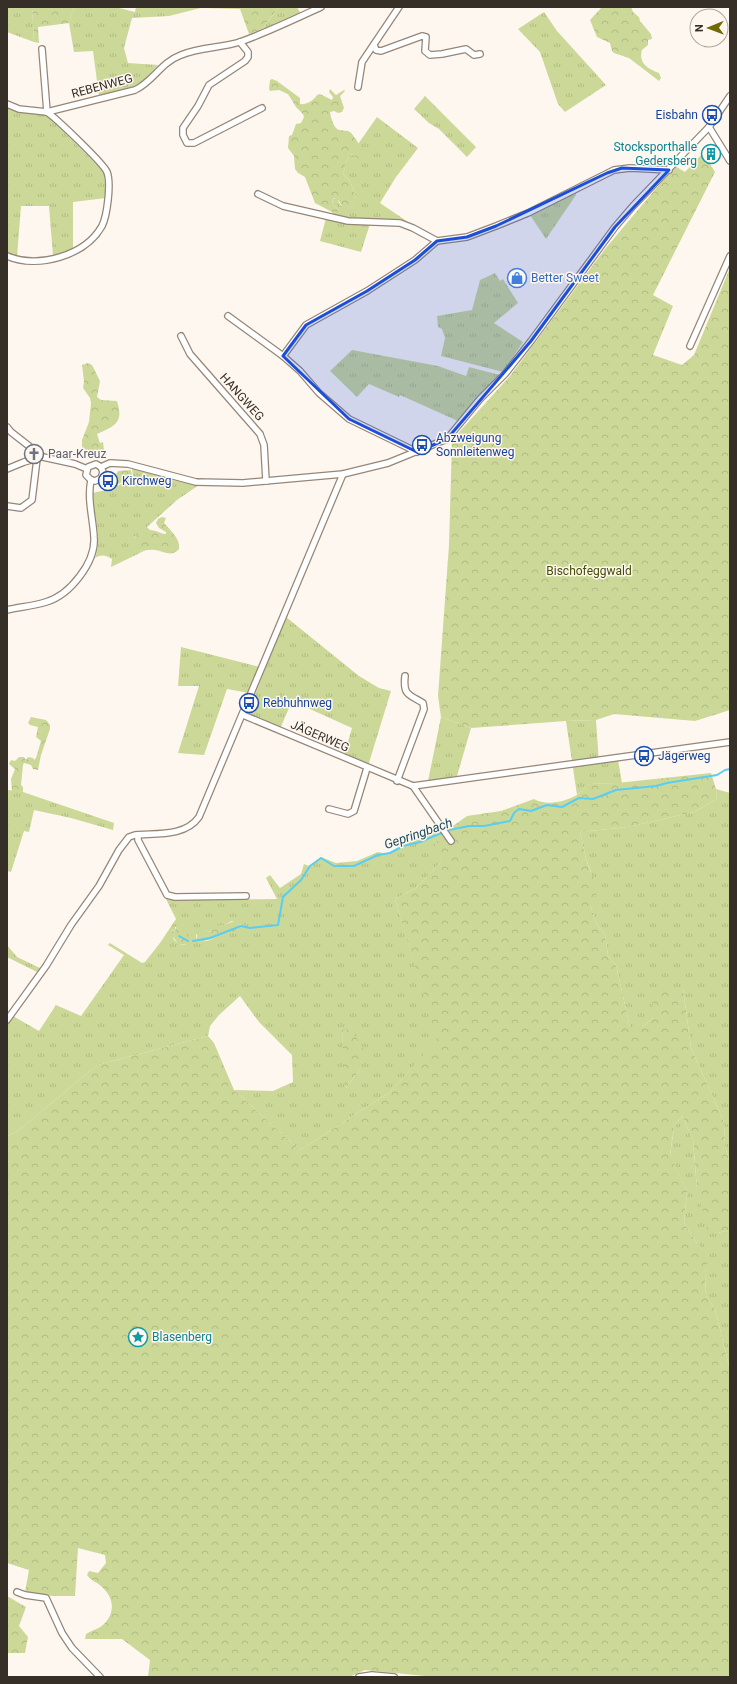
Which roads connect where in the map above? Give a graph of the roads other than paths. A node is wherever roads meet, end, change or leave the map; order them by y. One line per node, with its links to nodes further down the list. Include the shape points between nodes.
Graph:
1 (321, 7): 3 (street, REBENWEG)
2 (400, 7): 4 (street)
3 (240, 42): 10 (street, via 248,52 248,57 210,84 184,126 183,137 187,143 194,143); 11 (street, REBENWEG, via 182,54 163,65 146,83 135,90)
4 (374, 45): 6 (street, via 376,50 381,51 425,37 425,51 428,55 466,49 474,55); 7 (street, via 362,62)
5 (42, 49): 11 (street)
6 (480, 54)
7 (358, 87)
8 (730, 96): 12 (street)
9 (7, 104): 11 (street, REBENWEG, via 19,109)
10 (262, 108)
11 (47, 112): 17 (street, via 107,171 109,187 103,224 94,237 66,255 54,259 23,261)
12 (709, 127): 13 (street); 14 (street)
13 (730, 161)
14 (669, 170): 16 (street, via 614,170 496,226 467,237); 24 (street, via 615,227 506,374 480,399 447,439)
15 (258, 194): 16 (street, via 283,206 348,221 400,224)
16 (437, 241): 22 (street, via 415,260 306,324)
17 (7, 256)
18 (730, 256): 21 (street)
19 (228, 316): 22 (street)
20 (181, 336): 31 (street, HANGWEG, via 190,354 260,434 264,445)
21 (690, 346)
22 (283, 356): 24 (street, via 335,409 349,419)
23 (7, 427): 25 (street)
24 (417, 452): 29 (street, via 388,463)
25 (40, 458): 26 (street); 28 (street); 32 (street, via 32,500 21,508)
26 (88, 467): 27 (street, via 96,464); 30 (street, via 86,474)
27 (101, 467): 30 (street, via 101,478); 31 (street, via 110,463 128,464 206,483)
28 (7, 469)
29 (343, 474): 31 (street); 35 (street)
30 (91, 480): 33 (street, via 89,493 95,544 90,562 72,584 54,599)
31 (266, 481)
32 (7, 506)
33 (7, 610)
34 (405, 676): 38 (street, via 405,692 423,703 424,709)
35 (242, 715): 37 (street, JÄGERWEG); 41 (street, via 196,821 181,831)
36 (730, 742): 39 (street, JÄGERWEG)
37 (367, 768): 38 (street, JÄGERWEG); 40 (street, via 354,811 348,814)
38 (397, 781): 39 (street, JÄGERWEG)
39 (413, 786): 42 (street)
40 (329, 809)
41 (138, 835): 43 (street, via 138,840 167,895); 44 (street, via 130,837 119,850 99,886)
42 (450, 839)
43 (246, 896)
44 (7, 1020)
45 (17, 1592): 46 (street, via 46,1598 72,1648)
46 (100, 1677)
47 (359, 1677): 48 (street)
48 (394, 1677)

